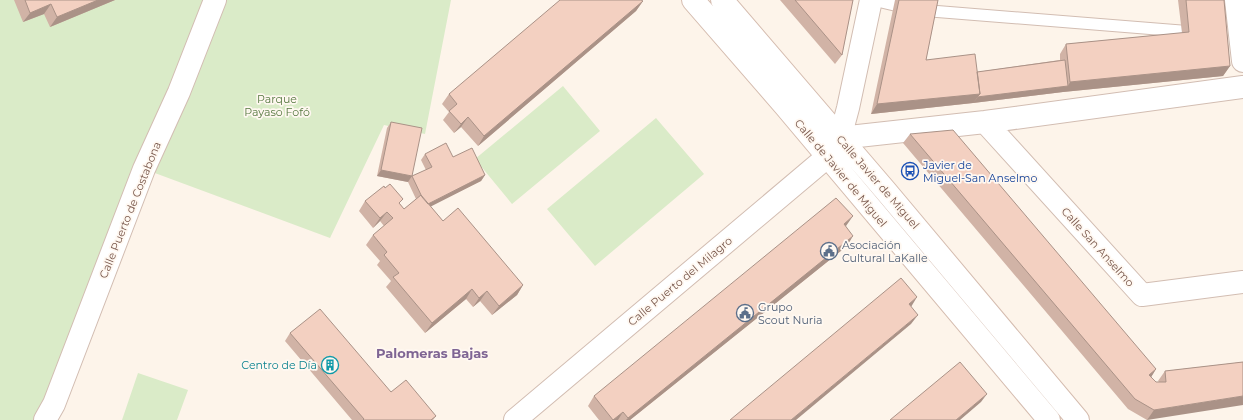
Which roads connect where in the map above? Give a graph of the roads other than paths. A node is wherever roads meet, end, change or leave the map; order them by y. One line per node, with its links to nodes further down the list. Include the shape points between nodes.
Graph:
1 (215, 0): 15 (street, Calle Puerto de Costabona, via 179,92 144,169 54,404)
2 (693, 0): 13 (street, Calle de Javier de Miguel)
3 (722, 0): 12 (street, Calle Javier de Miguel)
4 (872, 0): 6 (lane); 12 (street, Calle Puerto del Milagro)
5 (1236, 0): 9 (street, via 1233,32)
6 (894, 5)
7 (931, 11): 8 (lane)
8 (1181, 31)
9 (1243, 61)
10 (1243, 88): 11 (street)
11 (985, 122): 12 (street); 14 (street, Calle San Anselmo, via 1142,295)
12 (840, 138): 13 (street, Calle Puerto del Milagro); 18 (street, Calle Javier de Miguel)
13 (827, 157): 16 (street, Calle Puerto del Milagro); 17 (street, Calle de Javier de Miguel)
14 (1243, 282)
15 (45, 420)
16 (515, 420)
17 (1049, 420)
18 (1078, 420)

